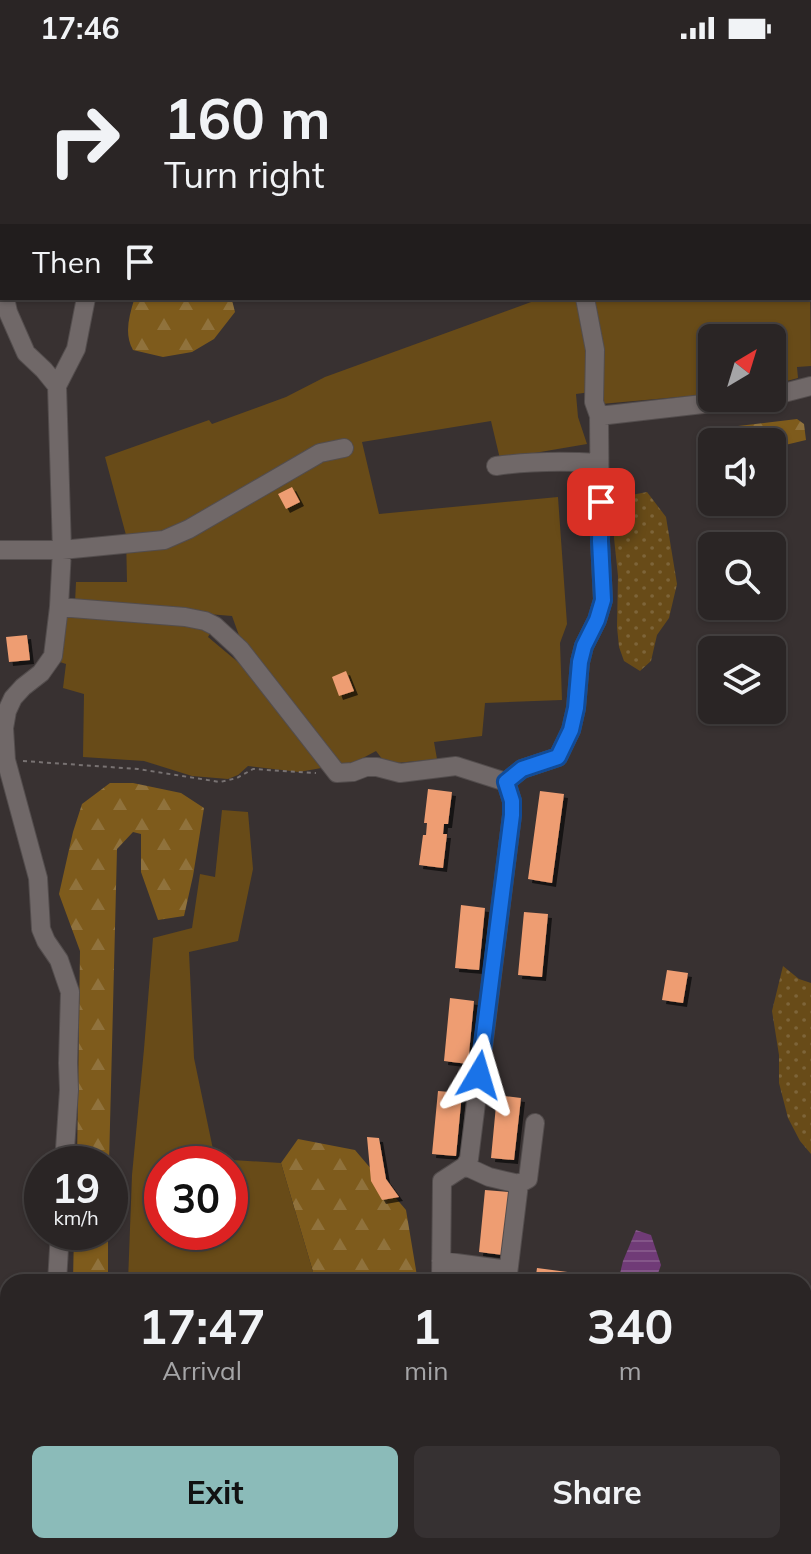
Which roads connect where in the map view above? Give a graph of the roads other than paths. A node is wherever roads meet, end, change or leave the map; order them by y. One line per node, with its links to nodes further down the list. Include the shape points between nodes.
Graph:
1 (5, 300): 4 (street, via 26,353)
2 (86, 300): 4 (street, via 76,349)
3 (585, 300): 8 (street)
4 (57, 386): 13 (street)
5 (811, 386): 6 (street)
6 (786, 392)
7 (698, 405): 8 (street)
8 (599, 416): 10 (street)
9 (344, 448): 13 (street, via 320,453 164,540)
10 (599, 463): 11 (street); 16 (street, via 603,600 580,662 571,730 558,757 522,769)
11 (496, 466)
12 (0, 550): 13 (street)
13 (62, 550): 14 (street)
14 (59, 607): 15 (street, via 53,656 7,711); 16 (street, via 185,617 215,626 249,658 337,773 366,767 400,773 456,766)
15 (3, 760): 18 (street, via 38,878 41,929 70,992)
16 (506, 782): 19 (street, via 512,815)
17 (535, 1123): 20 (street, via 528,1179)
18 (65, 1146)
19 (465, 1166): 20 (street); 22 (street, via 442,1181)
20 (519, 1184): 26 (street)
21 (59, 1250): 23 (street)
22 (441, 1261): 24 (street); 25 (street)
23 (57, 1274)
24 (441, 1274)
25 (499, 1274)
26 (508, 1274)

